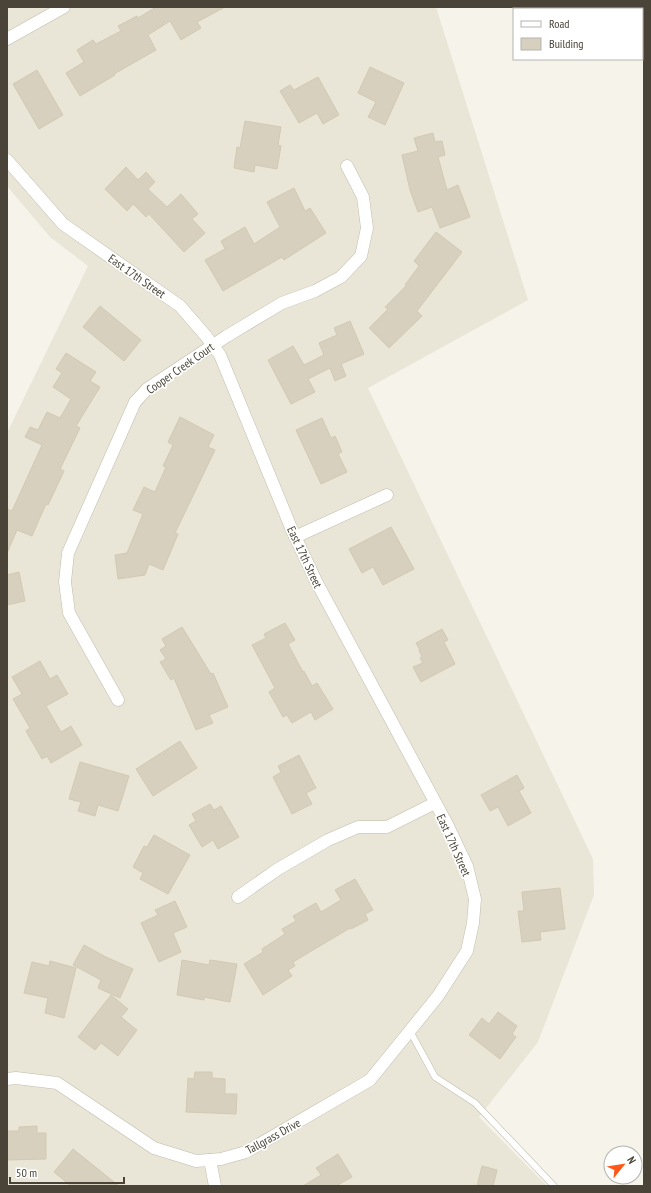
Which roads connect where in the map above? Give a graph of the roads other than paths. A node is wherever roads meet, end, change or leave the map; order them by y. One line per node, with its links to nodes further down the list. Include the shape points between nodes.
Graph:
1 (64, 7): 2 (street)
2 (7, 39)
3 (7, 160): 5 (street, East 17th Street, via 63,224 180,306)
4 (347, 166): 5 (street, Cooper Creek Court, via 363,197 367,228 361,256 341,277 315,291 282,303)
5 (213, 345): 7 (street, East 17th Street, via 220,355); 8 (street, Cooper Creek Court, via 148,389 135,402 68,553 65,582 69,613)
6 (388, 495): 7 (street)
7 (296, 538): 9 (street, East 17th Street, via 331,610)
8 (118, 700)
9 (435, 803): 10 (street, via 387,827 358,827 328,840 278,869); 11 (street, East 17th Street, via 467,866 475,899 467,951)
10 (238, 898)
11 (424, 1013): 12 (street, Tallgrass Drive)
12 (410, 1031): 14 (street, Tallgrass Drive, via 370,1080 246,1152); 16 (lane, via 435,1077 475,1103)
13 (7, 1079): 14 (street, Tallgrass Drive, via 57,1083 154,1148 196,1161)
14 (210, 1160): 15 (street)
15 (215, 1186)
16 (554, 1186)

